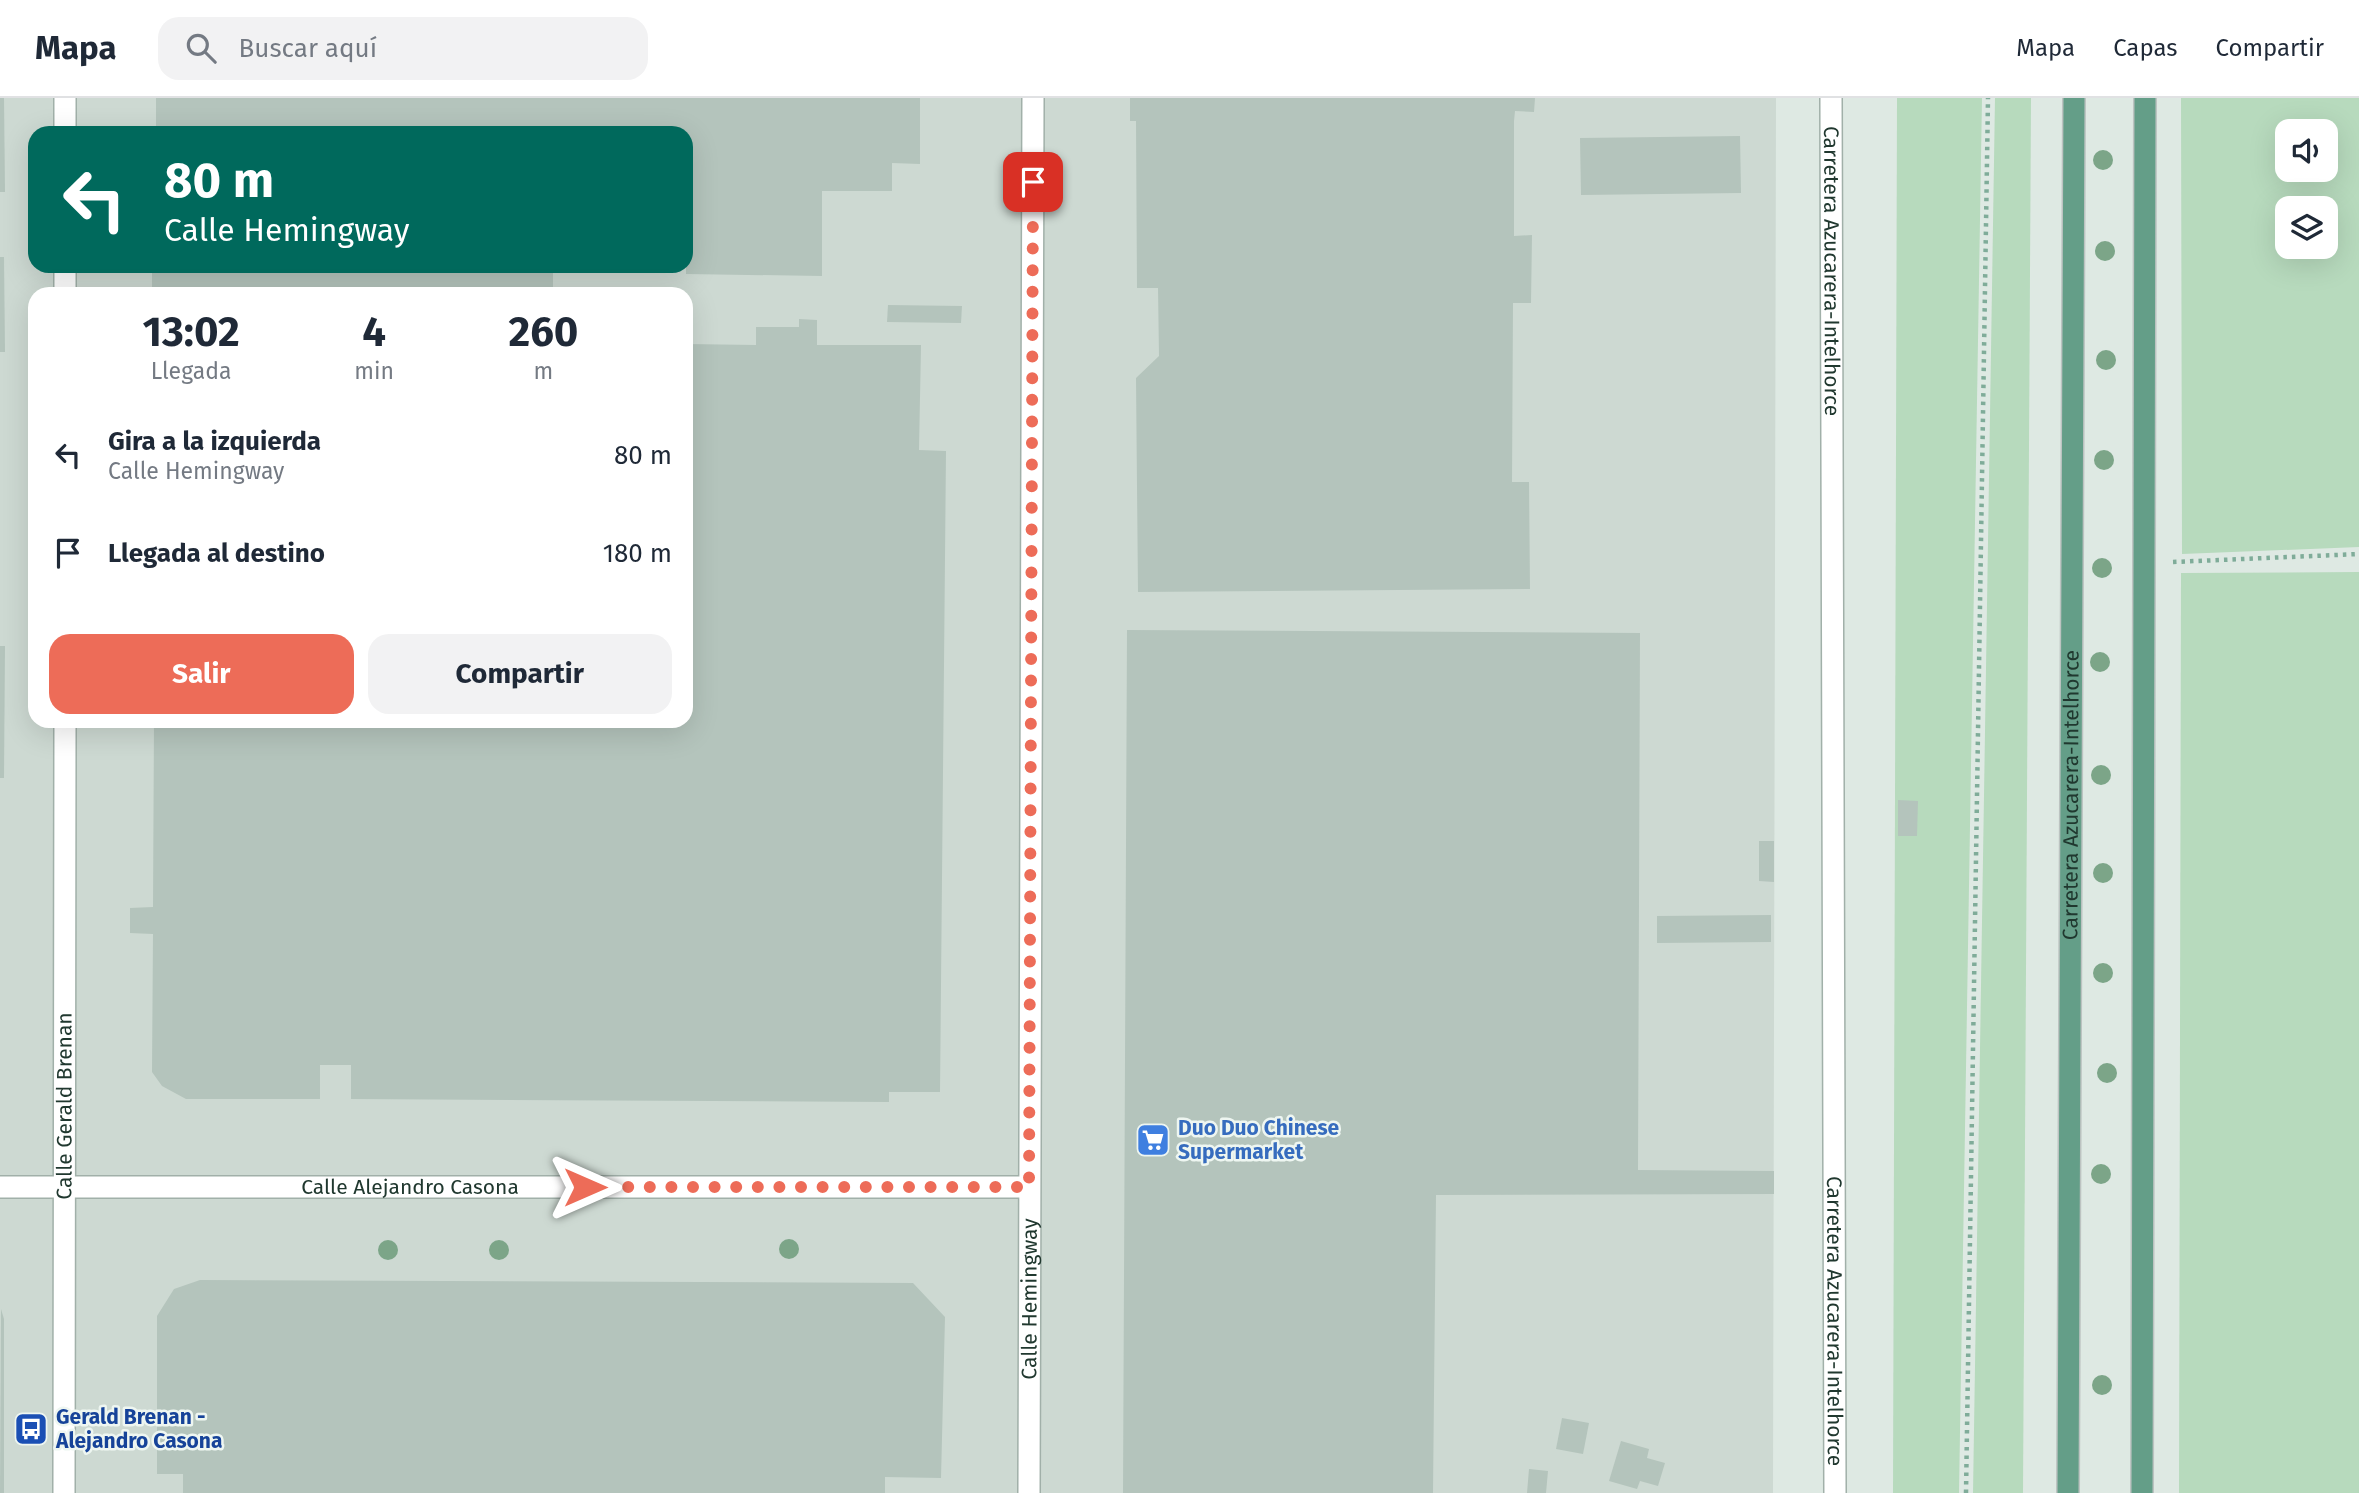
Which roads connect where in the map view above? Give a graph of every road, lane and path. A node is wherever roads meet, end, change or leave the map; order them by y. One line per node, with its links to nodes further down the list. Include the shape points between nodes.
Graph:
1 (65, 98): 7 (street)
2 (1033, 98): 13 (street, Calle Hemingway)
3 (1831, 98): 16 (street, Carretera Azucarera-Intelhorce)
4 (1988, 98): 17 (path)
5 (2074, 98): 18 (main road, Carretera Azucarera-Intelhorce)
6 (2145, 98): 9 (main road)
7 (65, 126)
8 (2359, 554): 9 (path)
9 (2144, 561): 19 (main road)
10 (65, 728): 12 (street, Calle Gerald Brenan)
11 (0, 1186): 12 (street, Calle Alejandro Casona)
12 (65, 1187): 13 (street, Calle Alejandro Casona); 14 (street, Calle Gerald Brenan)
13 (1029, 1187): 15 (street, Calle Hemingway)
14 (64, 1493)
15 (1029, 1493)
16 (1835, 1493)
17 (1966, 1493)
18 (2068, 1493)
19 (2141, 1493)

